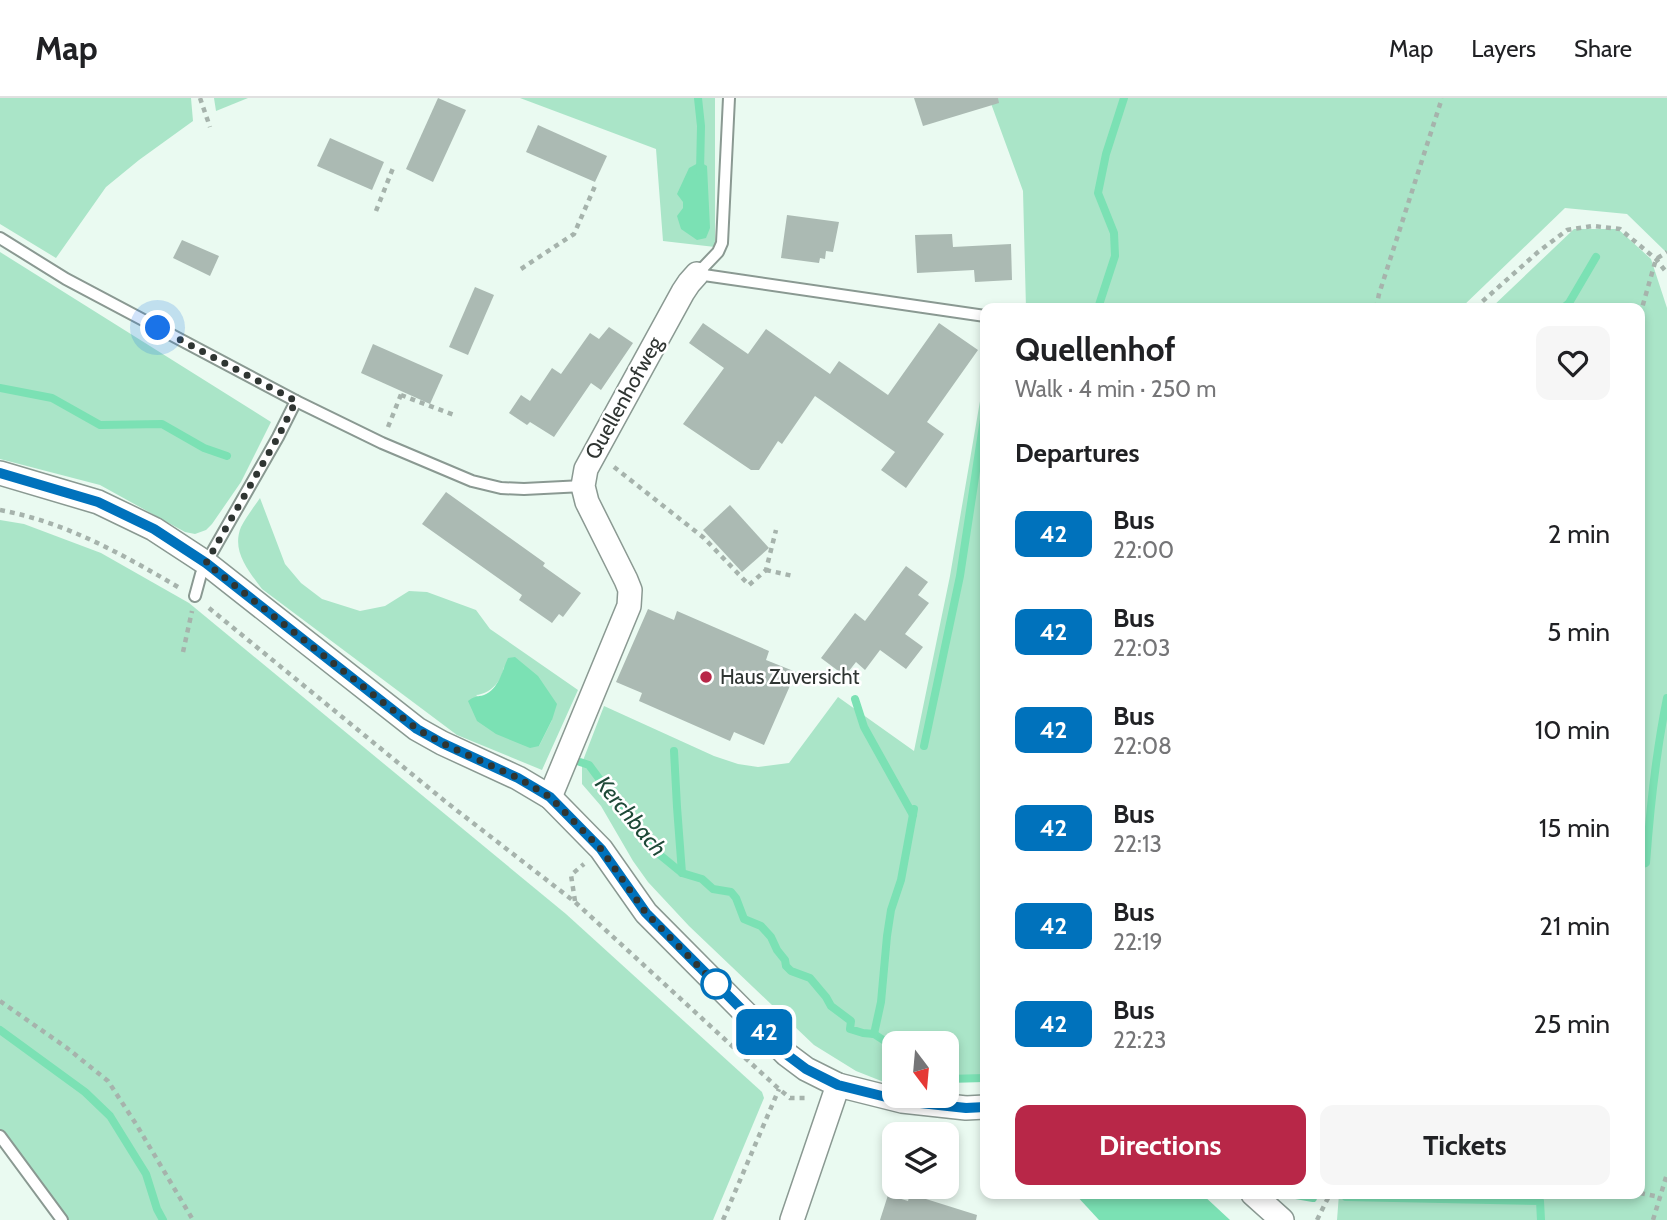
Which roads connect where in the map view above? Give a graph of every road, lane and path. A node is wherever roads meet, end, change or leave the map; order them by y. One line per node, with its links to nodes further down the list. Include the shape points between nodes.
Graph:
1 (200, 98): 4 (path)
2 (729, 98): 12 (lane, via 722,243)
3 (1442, 98): 14 (path)
4 (210, 127)
5 (393, 168): 7 (path)
6 (595, 186): 11 (path, via 574,234)
7 (376, 211)
8 (0, 237): 18 (lane, via 66,279)
9 (1667, 252): 10 (path)
10 (1656, 259): 13 (path); 15 (path, via 1620,229 1593,226 1567,230); 16 (path)
11 (521, 269)
12 (697, 274): 17 (lane); 21 (street, Quellenhofweg, via 682,292)
13 (1667, 274)
14 (1377, 303)
15 (1481, 303)
16 (1643, 303)
17 (980, 315)
18 (296, 401): 23 (lane, via 472,481 501,488); 26 (lane)
19 (397, 405): 20 (path, via 402,393)
20 (454, 415)
21 (595, 451): 23 (street, Quellenhofweg); 27 (path, via 704,538 750,585)
22 (0, 473): 26 (street, via 98,502 154,529)
23 (583, 486): 31 (street, Quellenhofweg, via 631,597)
24 (0, 510): 29 (path, via 23,514 101,544)
25 (776, 530): 27 (path)
26 (206, 563): 29 (lane); 31 (street, via 417,729)
27 (766, 570): 28 (path)
28 (793, 576)
29 (195, 596): 30 (path); 33 (path)
30 (183, 652)
31 (550, 797): 32 (street)
32 (601, 849): 33 (path, via 571,875); 35 (street, via 646,913 778,1046 806,1069)
33 (575, 902): 36 (path)
34 (0, 1001): 46 (path, via 108,1081)
35 (838, 1085): 36 (path, via 805,1099 790,1098); 37 (street, via 902,1101); 48 (street)
36 (779, 1089): 47 (path)
37 (980, 1107)
38 (0, 1136): 45 (lane)
39 (1667, 1174): 41 (path)
40 (1645, 1195): 41 (path)
41 (1660, 1197): 52 (path)
42 (1259, 1199): 49 (street)
43 (1328, 1199): 44 (path)
44 (1321, 1214): 50 (path); 51 (path)
45 (62, 1220)
46 (192, 1220)
47 (723, 1220)
48 (792, 1220)
49 (1282, 1220)
50 (1317, 1220)
51 (1326, 1220)
52 (1653, 1220)

